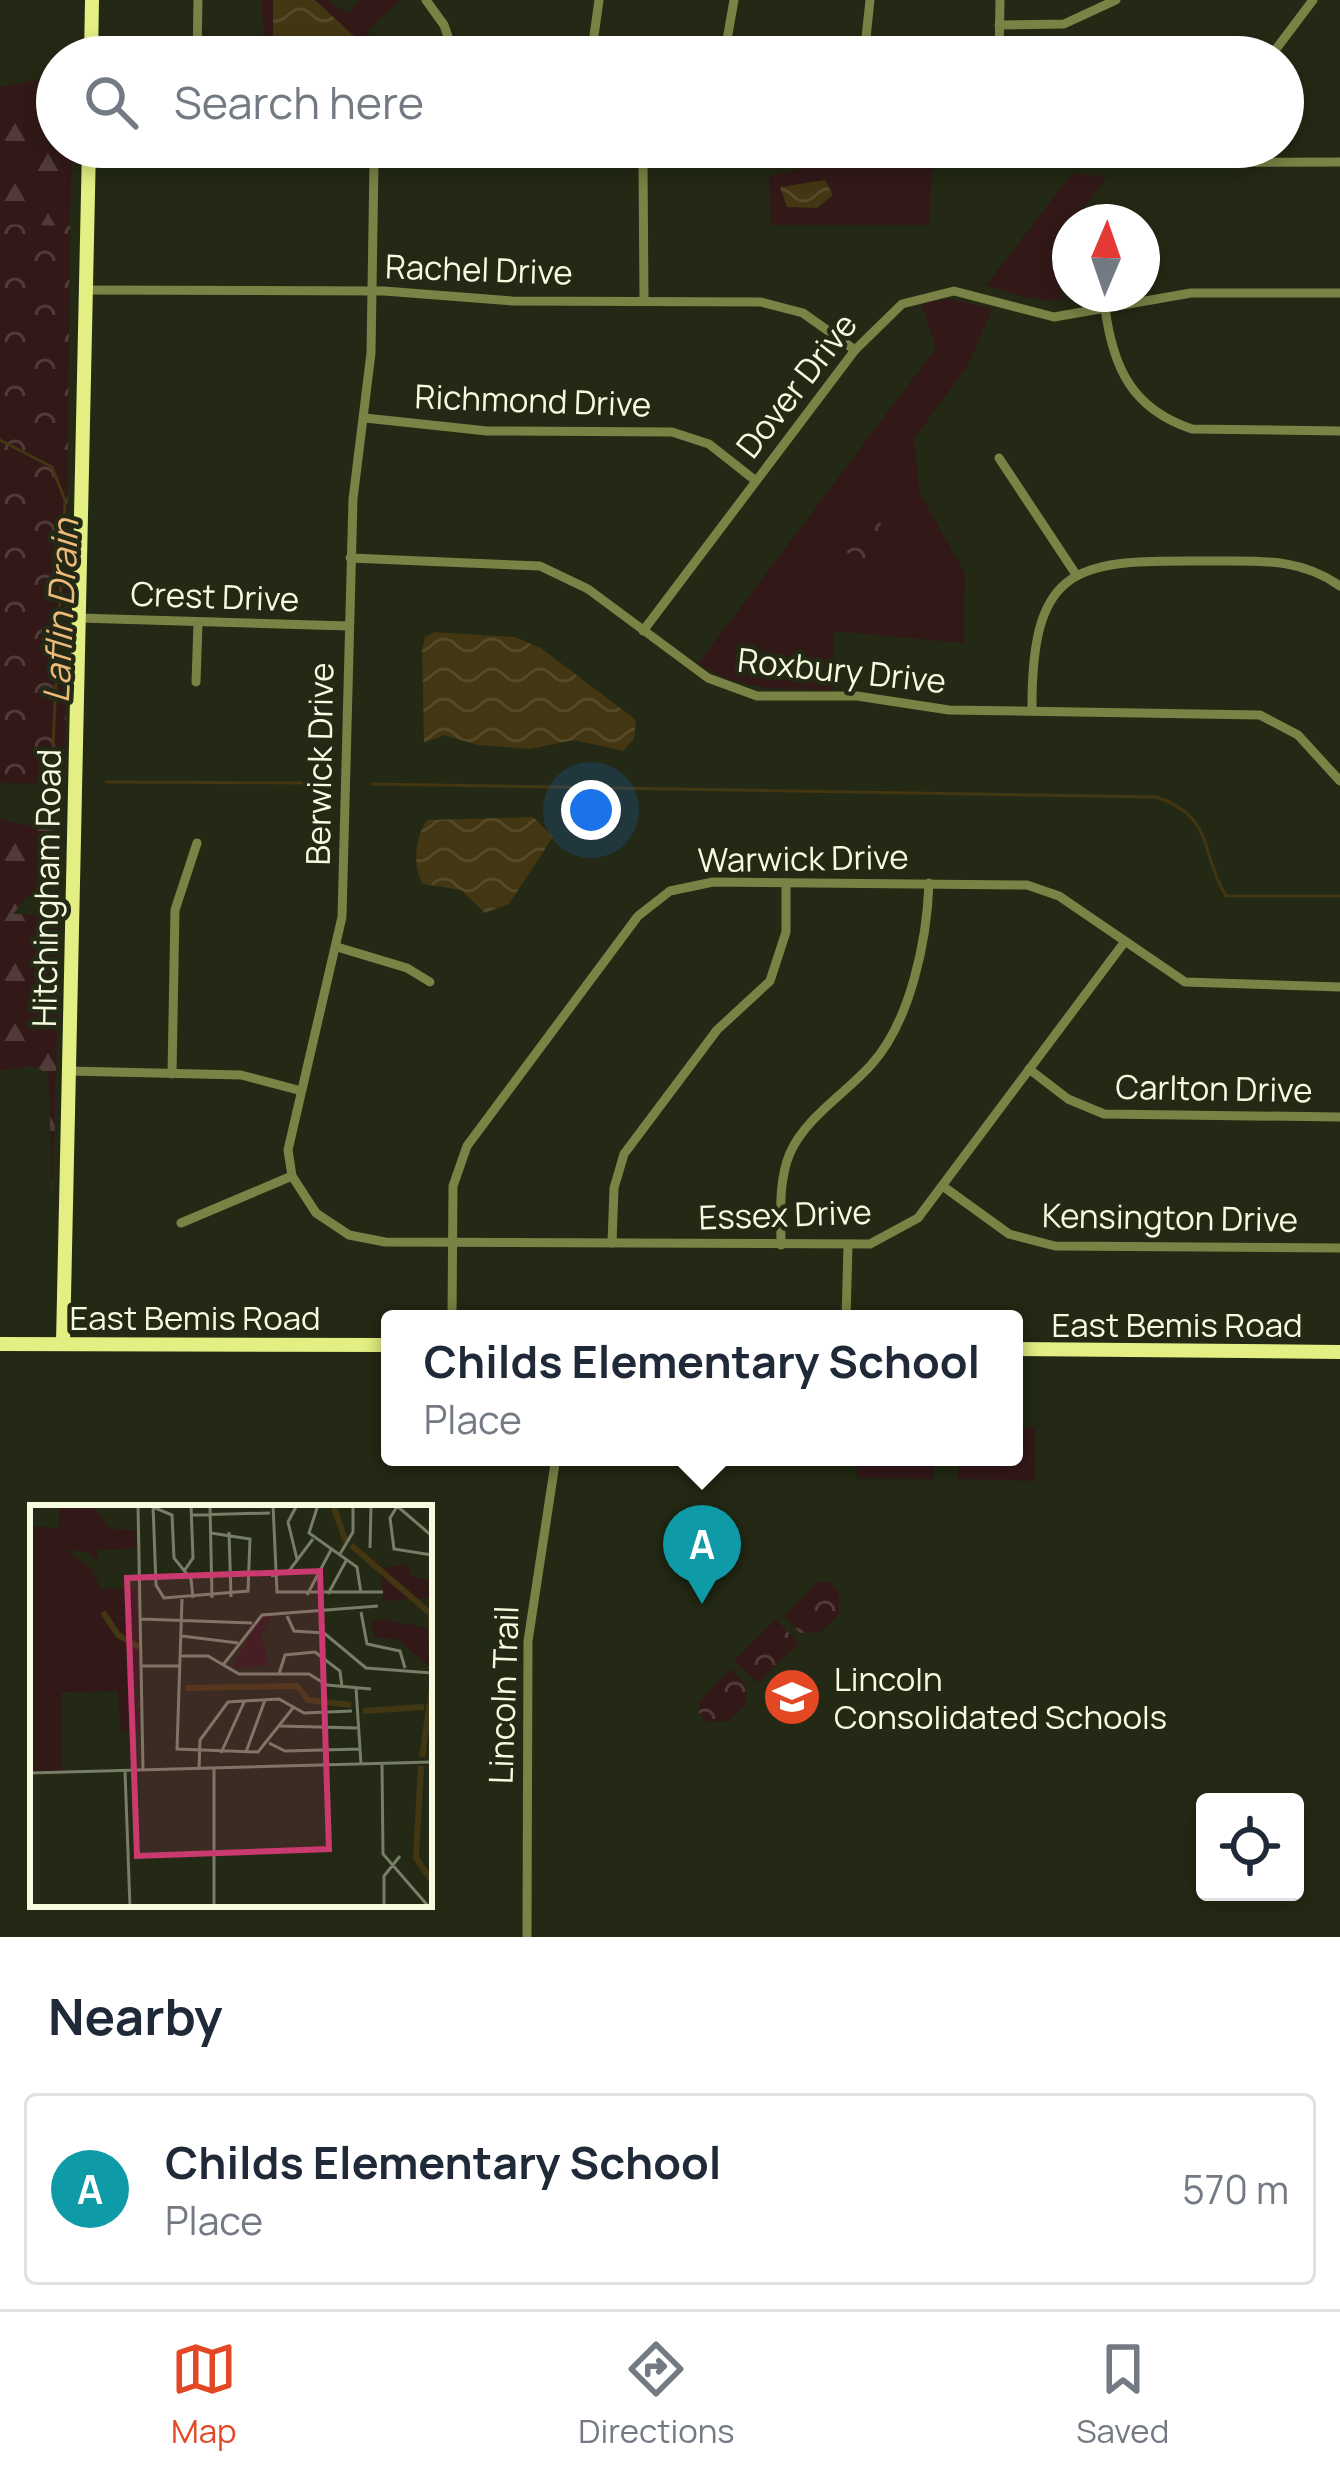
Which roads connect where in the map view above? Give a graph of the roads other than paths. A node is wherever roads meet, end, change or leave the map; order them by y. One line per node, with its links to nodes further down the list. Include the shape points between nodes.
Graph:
1 (92, 0): 11 (street)
2 (198, 0): 12 (street)
3 (426, 0): 13 (street)
4 (599, 0): 14 (street)
5 (734, 0): 15 (street)
6 (870, 0): 16 (street)
7 (1000, 0): 10 (street)
8 (1116, 0): 10 (street, via 1064,24)
9 (1312, 0): 18 (street)
10 (1000, 25): 17 (street)
11 (91, 36)
12 (197, 36)
13 (448, 36)
14 (594, 36)
15 (728, 36)
16 (866, 36)
17 (1000, 36)
18 (1285, 36)
19 (1304, 161): 20 (street)
20 (1340, 161)
21 (89, 168): 24 (street, Hitchingham Road)
22 (374, 168): 25 (street, Berwick Drive)
23 (643, 168): 28 (street)
24 (86, 290): 25 (street, Rachel Drive); 39 (street, Hitchingham Road)
25 (372, 291): 28 (street, Rachel Drive); 32 (street, Berwick Drive)
26 (1340, 293): 27 (street, Dover Drive)
27 (1160, 298)
28 (644, 300): 31 (street, Rachel Drive, via 784,305)
29 (1080, 312): 31 (street, Dover Drive, via 1054,316 975,295 928,294 881,320)
30 (1106, 312): 33 (street, via 1120,374 1162,417 1192,429)
31 (855, 350): 35 (street, Dover Drive)
32 (365, 418): 35 (street, Richmond Drive, via 472,430 672,432 709,445); 36 (street, Berwick Drive)
33 (1340, 431)
34 (999, 458): 37 (street)
35 (756, 482): 42 (street, Dover Drive)
36 (350, 558): 41 (street, Berwick Drive); 42 (street, Roxbury Drive, via 540,566 588,589)
37 (1077, 576): 38 (street, via 1126,560 1289,562); 44 (street, via 1035,629)
38 (1340, 586)
39 (79, 618): 40 (street, Crest Drive); 54 (street, Hitchingham Road)
40 (198, 623): 41 (street, Crest Drive); 43 (street)
41 (349, 626): 50 (street, Berwick Drive)
42 (643, 631): 44 (street, Roxbury Drive, via 708,678 757,696)
43 (196, 682)
44 (1032, 710): 45 (street, Roxbury Drive, via 1260,716 1298,735)
45 (1340, 781)
46 (197, 843): 55 (street, via 175,910)
47 (785, 883): 48 (street, Warwick Drive); 61 (street, Warwick Drive, via 690,885 650,903 467,1146 453,1186); 62 (street, via 786,932 770,981 717,1030 624,1154)
48 (929, 883): 49 (street, Warwick Drive, via 1043,889); 63 (street, via 924,953 884,1048 789,1154)
49 (1123, 944): 52 (street, Warwick Drive, via 1196,984); 53 (street, Essex Drive)
50 (337, 947): 51 (street); 56 (street, Berwick Drive)
51 (430, 982)
52 (1340, 987)
53 (1029, 1069): 57 (street, Carlton Drive, via 1104,1114); 59 (street, Essex Drive)
54 (69, 1071): 55 (street); 68 (street, Hitchingham Road)
55 (172, 1074): 56 (street, via 241,1076)
56 (298, 1090): 58 (street, Berwick Drive, via 289,1131)
57 (1340, 1118)
58 (292, 1176): 60 (street); 61 (street, via 316,1213 349,1235)
59 (944, 1187): 64 (street, Essex Drive, via 891,1237); 65 (street, Kensington Drive, via 1009,1234 1042,1244)
60 (181, 1222)
61 (450, 1241): 62 (street, Essex Drive); 66 (street, Warwick Drive)
62 (613, 1243): 63 (street, Essex Drive)
63 (781, 1245): 64 (street, Essex Drive)
64 (848, 1246): 67 (street)
65 (1340, 1248)
66 (452, 1310)
67 (845, 1310)
68 (63, 1343): 69 (street, East Bemis Road); 70 (street, East Bemis Road)
69 (0, 1344)
70 (381, 1345)
71 (1023, 1349): 72 (street, East Bemis Road)
72 (1340, 1352)
73 (555, 1466): 74 (street, Lincoln Trail, via 529,1629)
74 (526, 1937)

